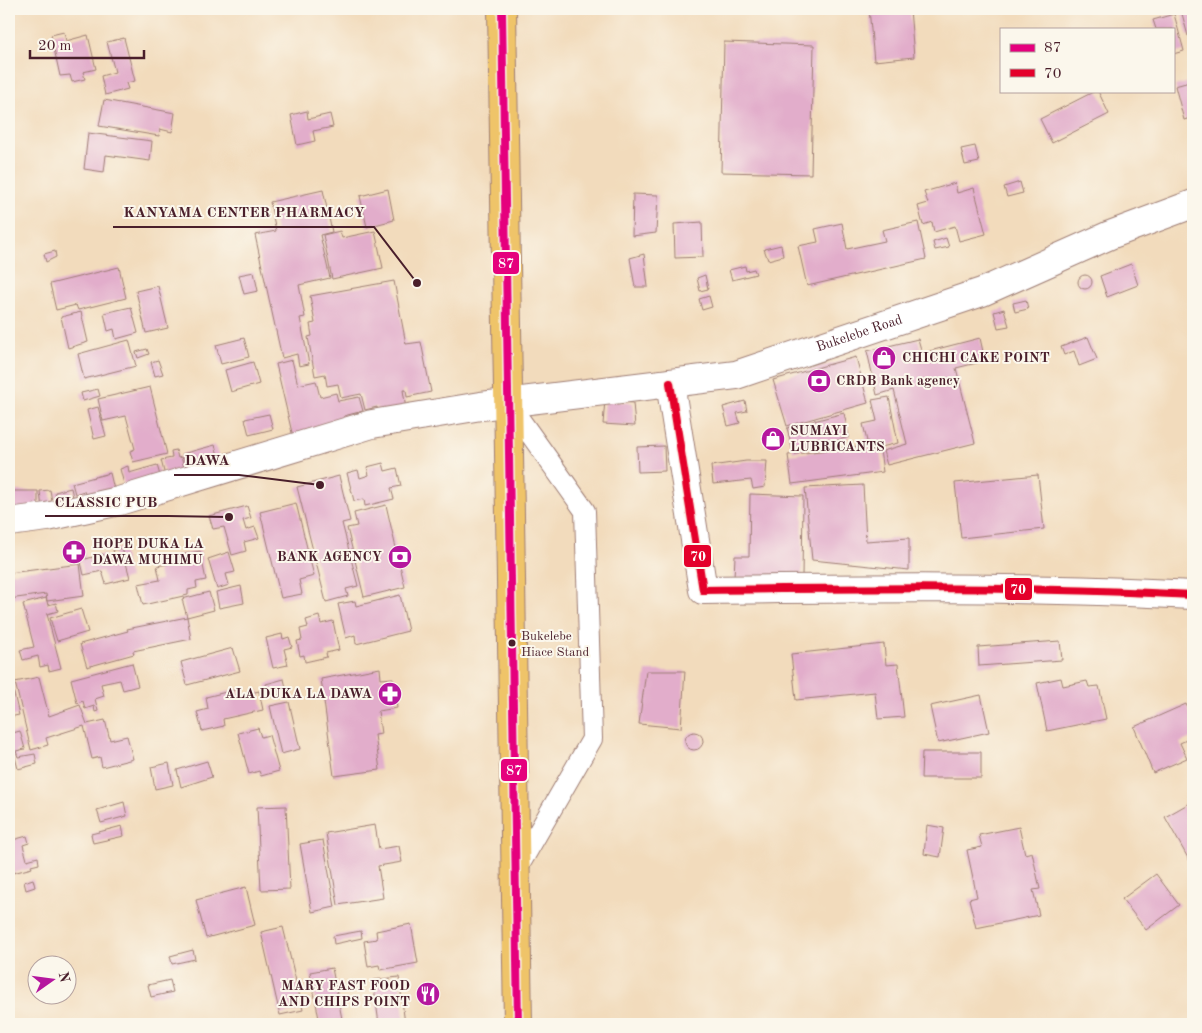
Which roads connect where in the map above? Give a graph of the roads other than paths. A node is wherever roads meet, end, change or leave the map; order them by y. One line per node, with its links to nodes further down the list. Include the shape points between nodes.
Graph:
1 (502, 9): 4 (highway)
2 (1193, 204): 3 (street, Bukelebe Road, via 1110,235 982,292 736,375)
3 (670, 383): 4 (street, Bukelebe Road); 6 (street, via 703,590 886,587)
4 (508, 403): 5 (street, Bukelebe Road, via 372,424 119,501); 7 (highway); 7 (lane, via 585,510 592,740)
5 (9, 522)
6 (1193, 595)
7 (517, 869): 8 (highway)
8 (518, 1024)

